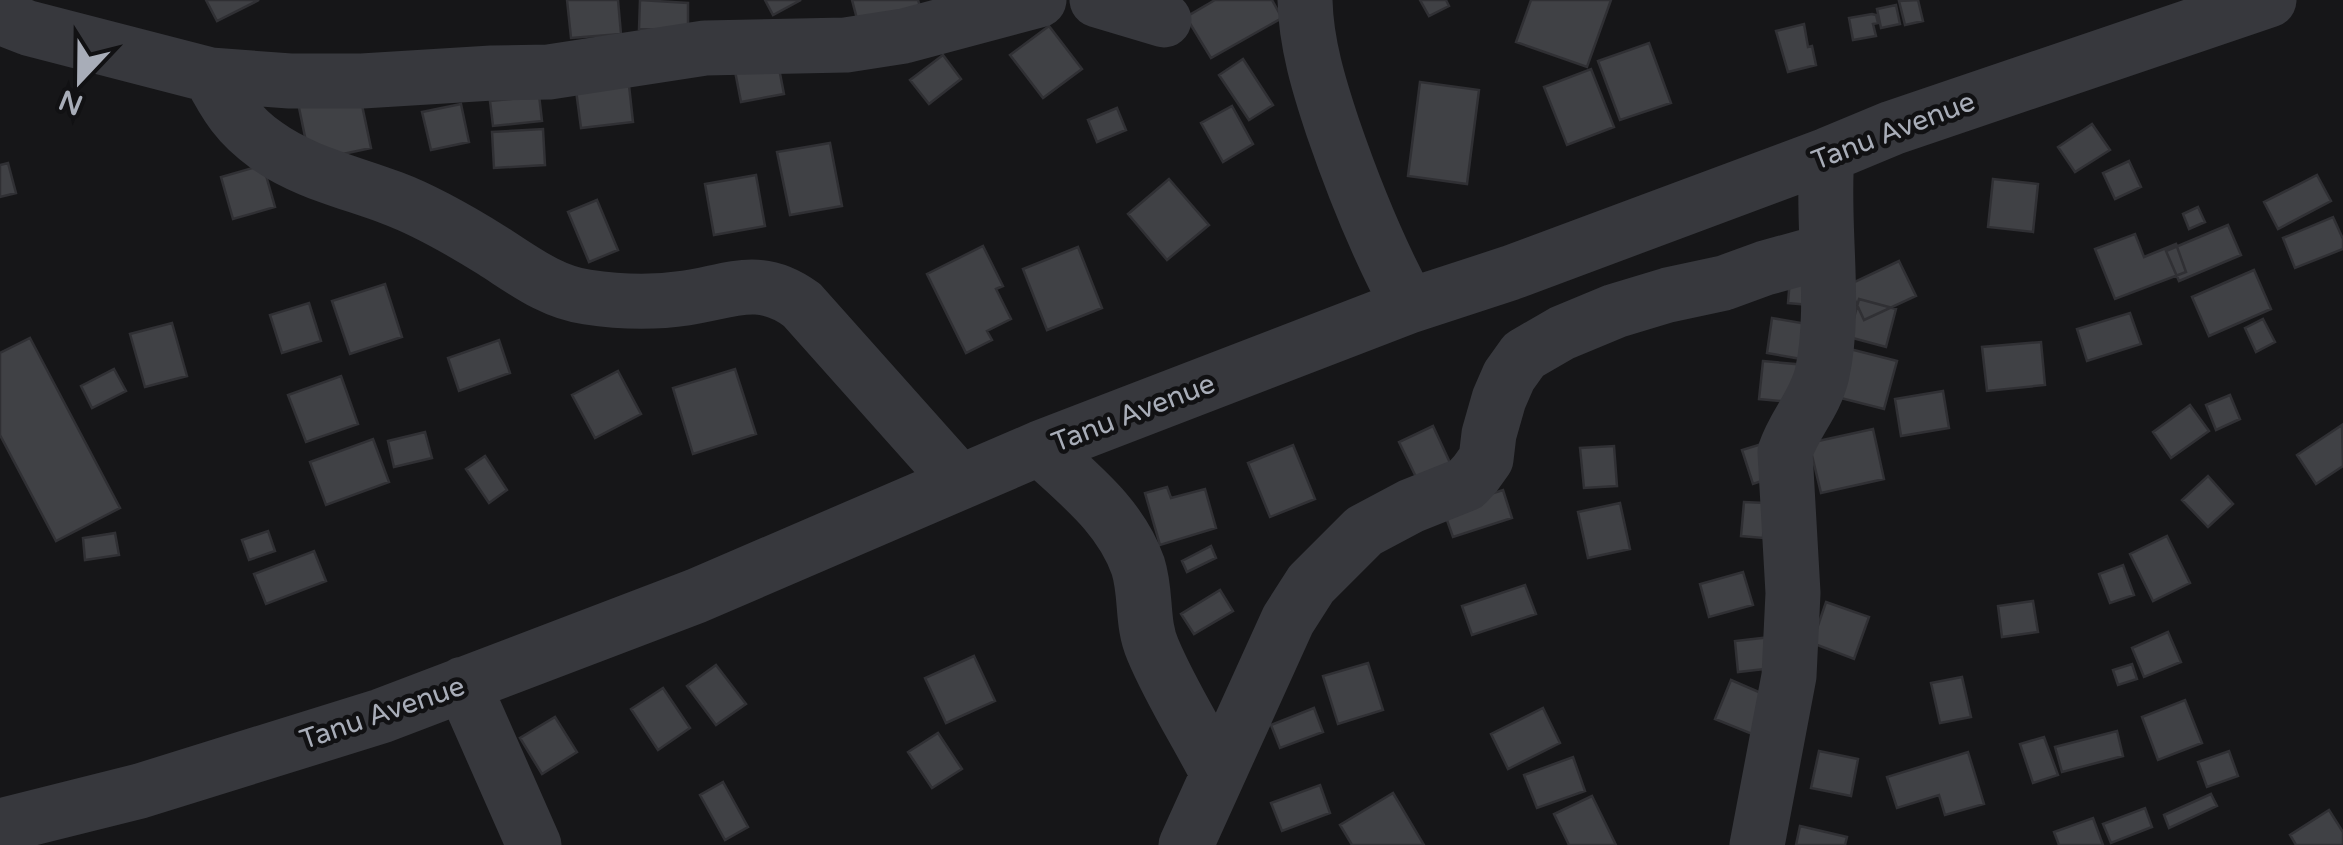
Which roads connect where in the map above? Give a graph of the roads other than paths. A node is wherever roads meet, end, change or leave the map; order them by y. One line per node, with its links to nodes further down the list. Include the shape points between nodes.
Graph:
1 (1038, 0): 7 (street, via 846,45 705,48 548,72 362,81)
2 (1097, 0): 6 (street)
3 (1305, 0): 10 (street, via 1315,75 1344,161)
4 (2270, 0): 8 (street, Tanu Avenue)
5 (0, 17): 7 (street)
6 (1164, 20)
7 (210, 75): 12 (street, via 235,119 268,147 432,217 541,283 616,300 684,299 738,288 785,292)
8 (1827, 155): 9 (street); 10 (street, Tanu Avenue)
9 (1826, 254): 14 (street, via 1615,311 1524,355 1504,387 1486,459 1466,484 1364,532 1312,584 1288,620); 18 (street, via 1823,370 1785,452 1793,593 1789,676)
10 (1409, 306): 11 (street, Tanu Avenue)
11 (1040, 448): 12 (street, Tanu Avenue); 14 (street, via 1123,533 1138,568 1152,648)
12 (959, 481): 13 (street, Tanu Avenue, via 696,596)
13 (464, 684): 15 (street, Tanu Avenue, via 196,774); 16 (street)
14 (1218, 774): 17 (street)
15 (0, 826)
16 (534, 845)
17 (1186, 845)
18 (1757, 845)

